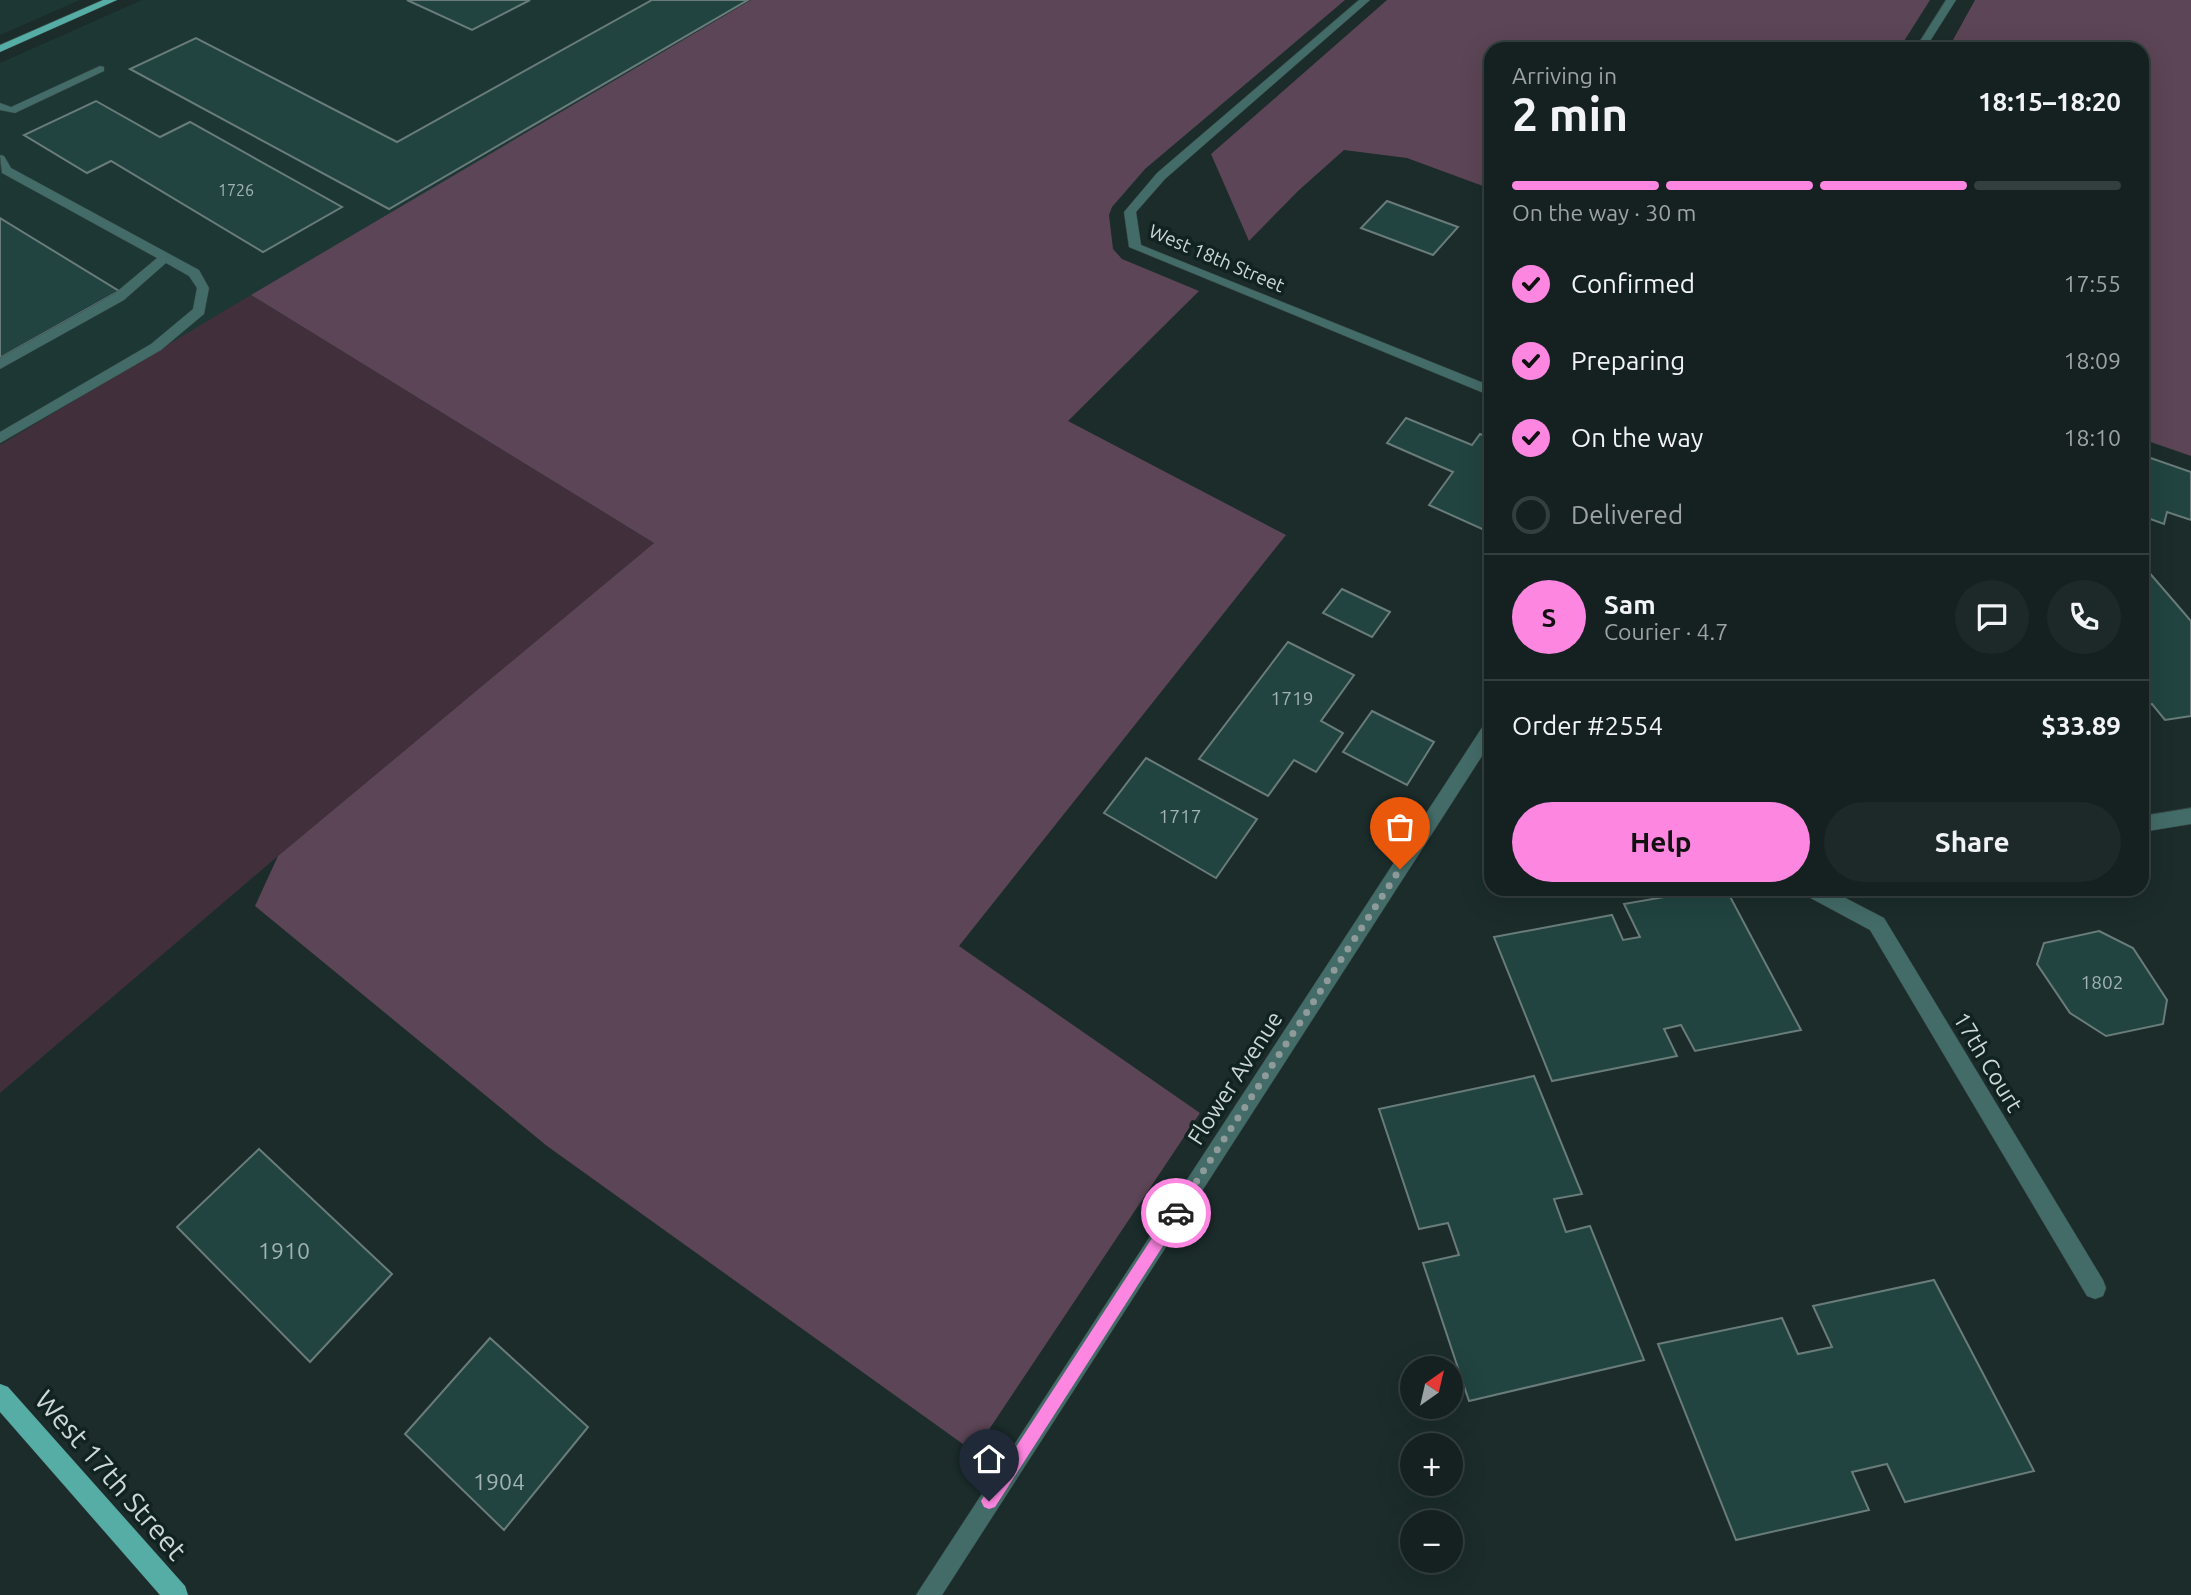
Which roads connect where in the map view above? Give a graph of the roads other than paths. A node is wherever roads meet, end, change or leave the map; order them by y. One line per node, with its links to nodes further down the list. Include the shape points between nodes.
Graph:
1 (111, 0): 5 (main road)
2 (1365, 0): 12 (street, West 18th Street, via 1161,176 1130,212 1135,247)
3 (1951, 0): 4 (street)
4 (1924, 42)
5 (0, 49)
6 (100, 69): 7 (street)
7 (5, 109): 8 (street)
8 (0, 119)
9 (0, 159): 10 (street, via 6,170)
10 (165, 257): 11 (street, via 119,297); 13 (street, via 194,273 203,288 199,311 156,347)
11 (0, 364)
12 (1484, 388)
13 (0, 438)
14 (1484, 739): 21 (street, Flower Avenue)
15 (2191, 816): 16 (street)
16 (2149, 823)
17 (1824, 896): 18 (street, 17th Court, via 1877,924)
18 (2095, 1288)
19 (0, 1395): 20 (main road, West 17th Street)
20 (176, 1595)
21 (928, 1595)

